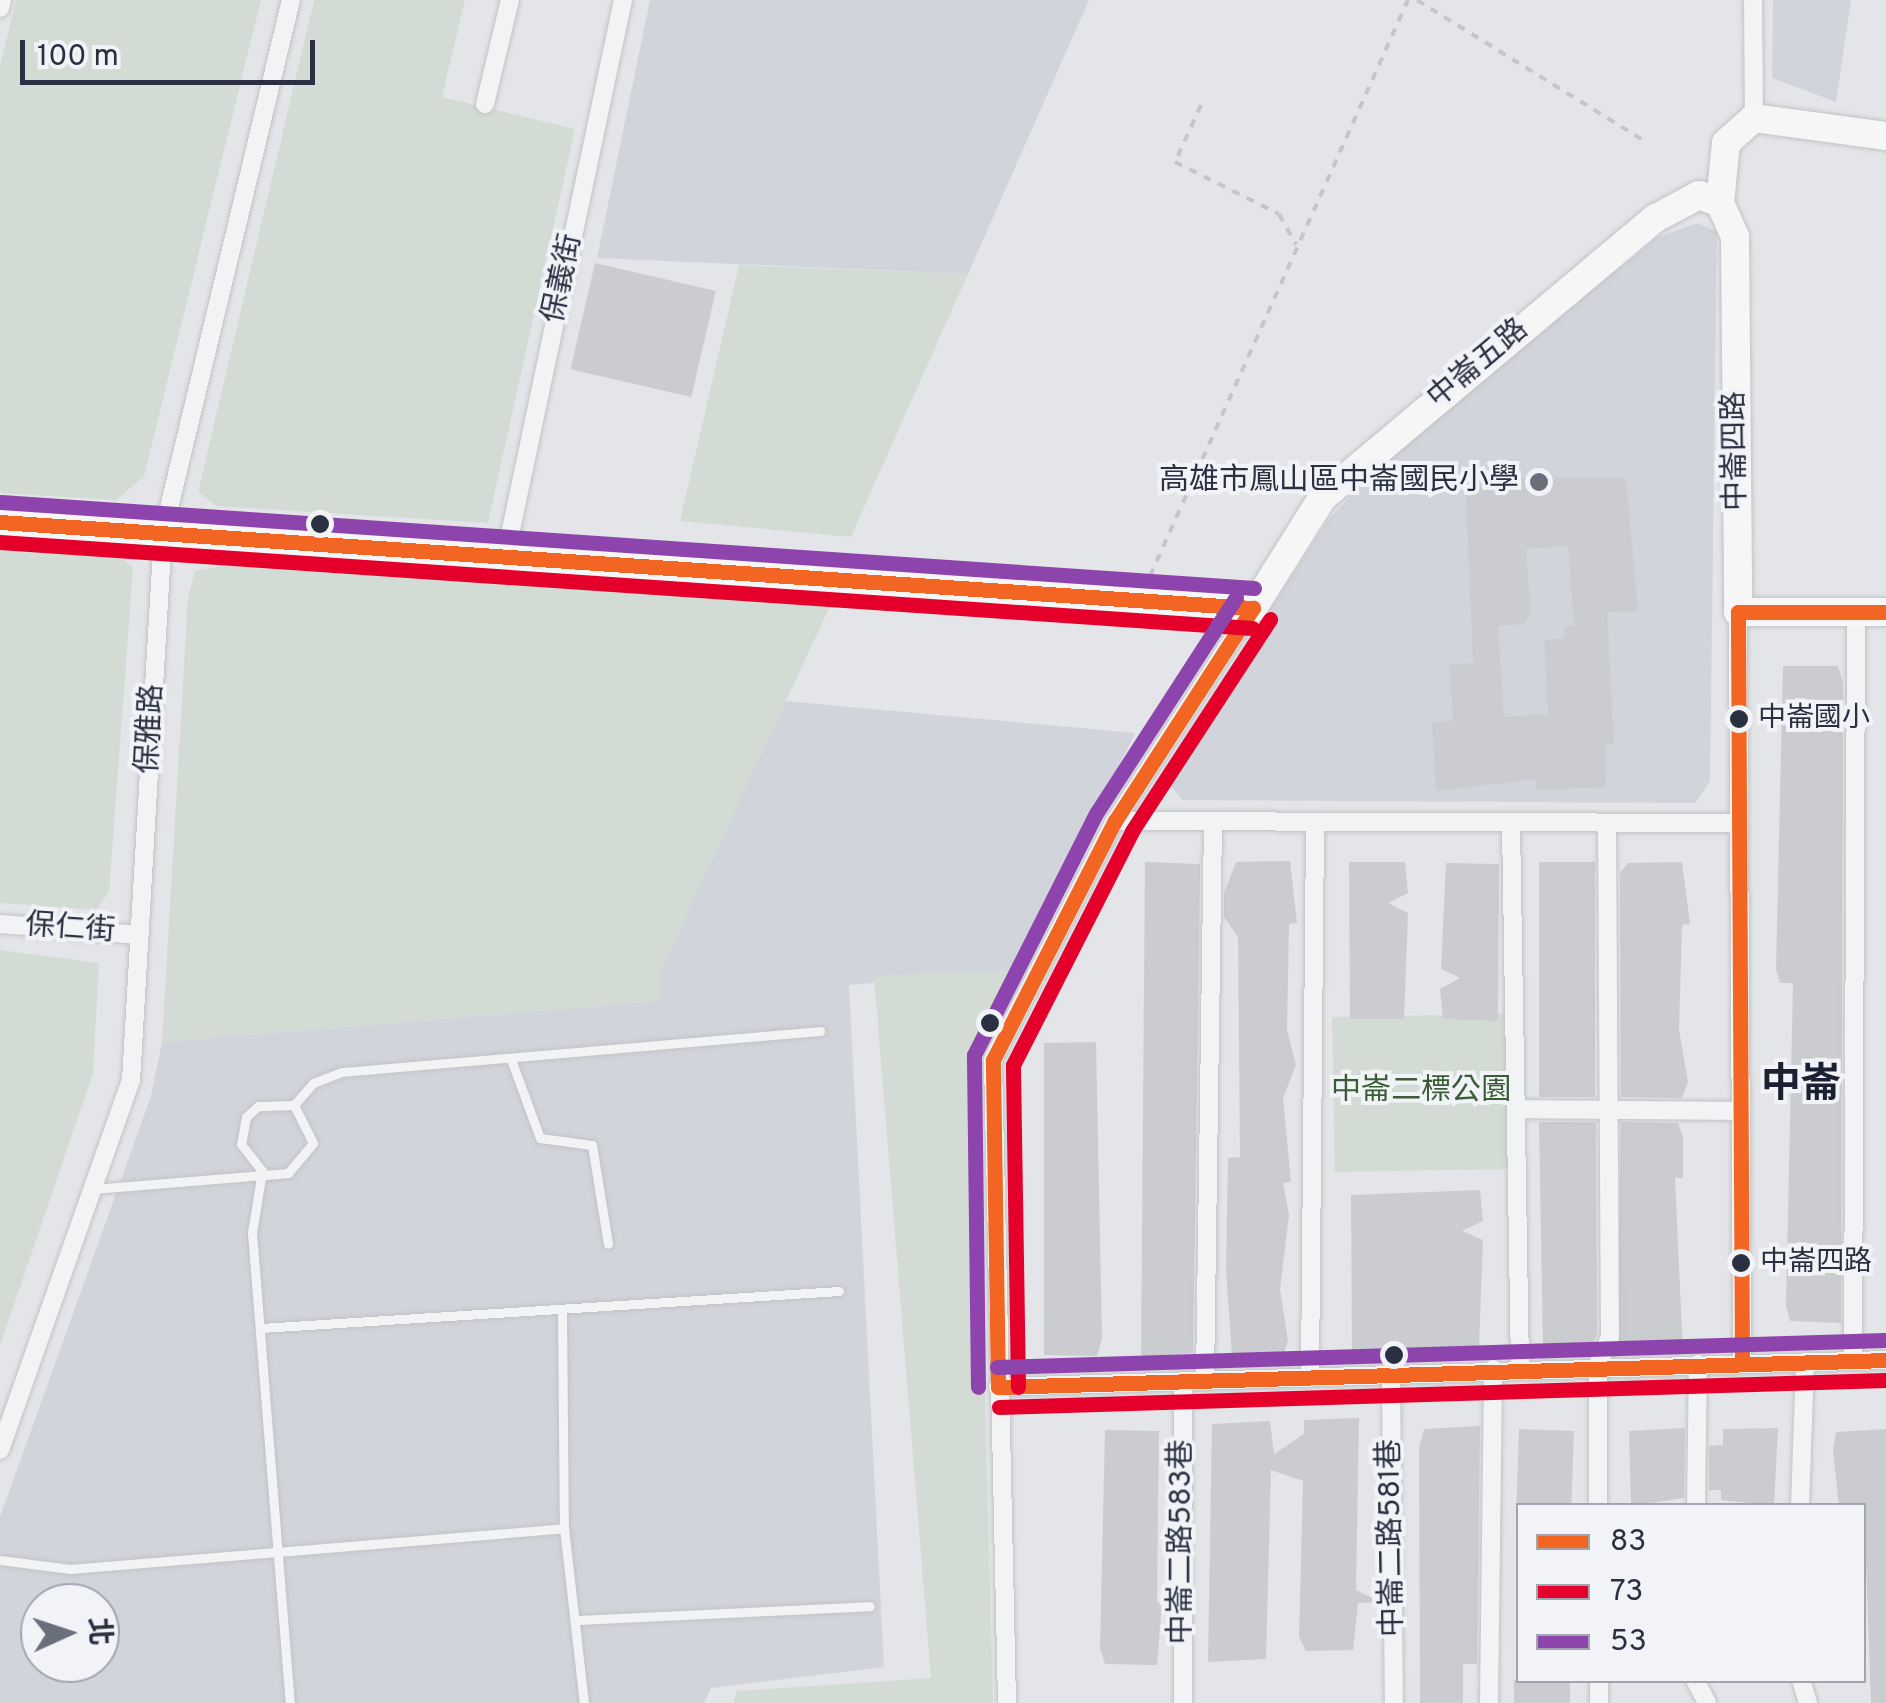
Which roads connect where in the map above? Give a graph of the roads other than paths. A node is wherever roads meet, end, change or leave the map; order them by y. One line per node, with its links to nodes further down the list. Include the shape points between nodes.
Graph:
1 (2, 0): 6 (street)
2 (290, 0): 12 (street, 保雅路)
3 (510, 0): 7 (street)
4 (623, 0): 13 (street, 保義街)
5 (1754, 0): 8 (street)
6 (0, 8)
7 (485, 104)
8 (1754, 118): 9 (street); 10 (street, via 1726,143)
9 (1886, 136)
10 (1720, 203): 14 (street, 中崙五路, via 1698,196 1656,218 1323,497); 15 (street, 中崙四路, via 1735,236)
11 (0, 522): 12 (street)
12 (163, 533): 13 (street); 25 (street, 保雅路)
13 (505, 558): 14 (street)
14 (1253, 608): 18 (street, 中崙五路)
15 (1738, 612): 17 (street); 21 (street, 中崙四路)
16 (1886, 612): 17 (street)
17 (1856, 613): 38 (street)
18 (1115, 821): 19 (street); 50 (street, 中崙五路, via 993,1060)
19 (1214, 822): 20 (street); 49 (street)
20 (1315, 822): 22 (street); 47 (street)
21 (1737, 823): 23 (street); 31 (street, 中崙四路)
22 (1511, 824): 23 (street); 30 (street)
23 (1607, 825): 29 (street)
24 (0, 924): 25 (street, 保仁街)
25 (140, 935): 33 (street, 保雅路, via 130,1081)
26 (820, 1032): 27 (lane)
27 (512, 1062): 28 (lane, via 342,1072 313,1083); 34 (lane, via 540,1138 592,1145)
28 (294, 1106): 32 (lane, via 310,1121 304,1162 288,1173); 32 (lane, via 258,1106 246,1117 241,1144)
29 (1611, 1108): 30 (street); 31 (street); 43 (street, via 1610,1337)
30 (1516, 1109): 44 (street)
31 (1738, 1111): 40 (street, 中崙四路)
32 (262, 1171): 33 (lane); 37 (lane, via 252,1233)
33 (92, 1189): 51 (street, 保雅路)
34 (608, 1244)
35 (839, 1291): 36 (lane)
36 (562, 1310): 37 (lane); 55 (lane)
37 (261, 1328): 56 (lane)
38 (1853, 1360): 39 (street); 41 (street)
39 (1886, 1360)
40 (1742, 1362): 41 (street); 42 (street)
41 (1805, 1362): 54 (street)
42 (1698, 1364): 43 (street); 53 (street)
43 (1598, 1366): 44 (street); 52 (street)
44 (1520, 1368): 45 (street)
45 (1493, 1369): 46 (street); 65 (street)
46 (1391, 1373): 47 (street); 64 (street, 中崙二路581巷)
47 (1310, 1376): 49 (street)
48 (1183, 1380): 49 (street); 50 (street); 63 (street, 中崙二路583巷)
49 (1205, 1380)
50 (998, 1387): 62 (street, 中崙五路)
51 (0, 1450)
52 (1598, 1503)
53 (1696, 1503)
54 (1800, 1503)
55 (564, 1528): 56 (lane); 59 (lane)
56 (272, 1550): 57 (lane, via 70,1569); 60 (lane)
57 (0, 1560)
58 (870, 1606): 59 (lane)
59 (576, 1620): 61 (lane)
60 (290, 1703)
61 (584, 1703)
62 (1007, 1703)
63 (1183, 1703)
64 (1394, 1703)
65 (1489, 1703)

